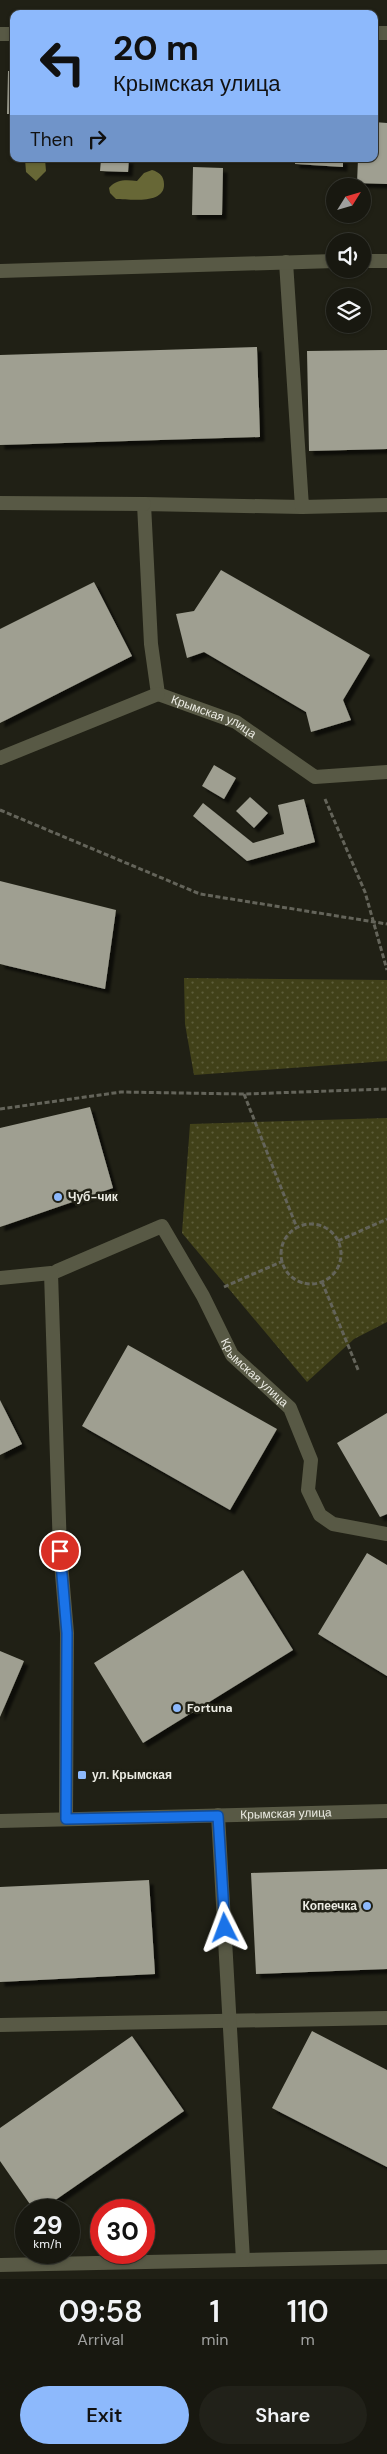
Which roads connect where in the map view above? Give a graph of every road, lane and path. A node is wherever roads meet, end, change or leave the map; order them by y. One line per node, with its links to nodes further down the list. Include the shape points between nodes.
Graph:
1 (326, 261): 4 (street)
2 (371, 261): 3 (street)
3 (387, 261)
4 (286, 262): 5 (street); 9 (street)
5 (0, 271)
6 (0, 503): 7 (street)
7 (144, 504): 9 (street); 10 (street, Крымская улица, via 151,644)
8 (387, 505): 9 (street)
9 (302, 507)
10 (158, 694): 11 (street); 13 (street, Крымская улица, via 236,722)
11 (0, 758)
12 (387, 772): 13 (street)
13 (315, 778): 15 (path, via 365,892)
14 (0, 810): 15 (path, via 200,894)
15 (374, 922): 16 (path); 17 (path)
16 (387, 924)
17 (387, 970)
18 (387, 1089): 19 (path)
19 (244, 1094): 20 (path, via 121,1092); 22 (path)
20 (0, 1109)
21 (387, 1219): 23 (path)
22 (297, 1228): 23 (path, via 315,1224 325,1227); 24 (path, via 284,1242)
23 (338, 1241): 27 (path, via 341,1260 330,1277)
24 (283, 1261): 27 (path, via 286,1270 302,1282); 28 (path)
25 (57, 1271): 28 (street, Крымская улица, via 162,1226)
26 (0, 1278): 33 (street, via 51,1273 60,1551 67,1633)
27 (322, 1282): 29 (path)
28 (203, 1296): 30 (street, Крымская улица, via 232,1355 290,1408 311,1460 308,1490 320,1515 333,1524)
29 (359, 1372)
30 (387, 1534)
31 (387, 1810): 32 (street, Крымская улица)
32 (218, 1816): 33 (street, Крымская улица); 36 (street)
33 (66, 1819): 34 (street, Крымская улица)
34 (0, 1821)
35 (387, 2018): 36 (street)
36 (230, 2022): 37 (street); 39 (street)
37 (0, 2025)
38 (387, 2257): 39 (street)
39 (243, 2260): 40 (street)
40 (0, 2265)

